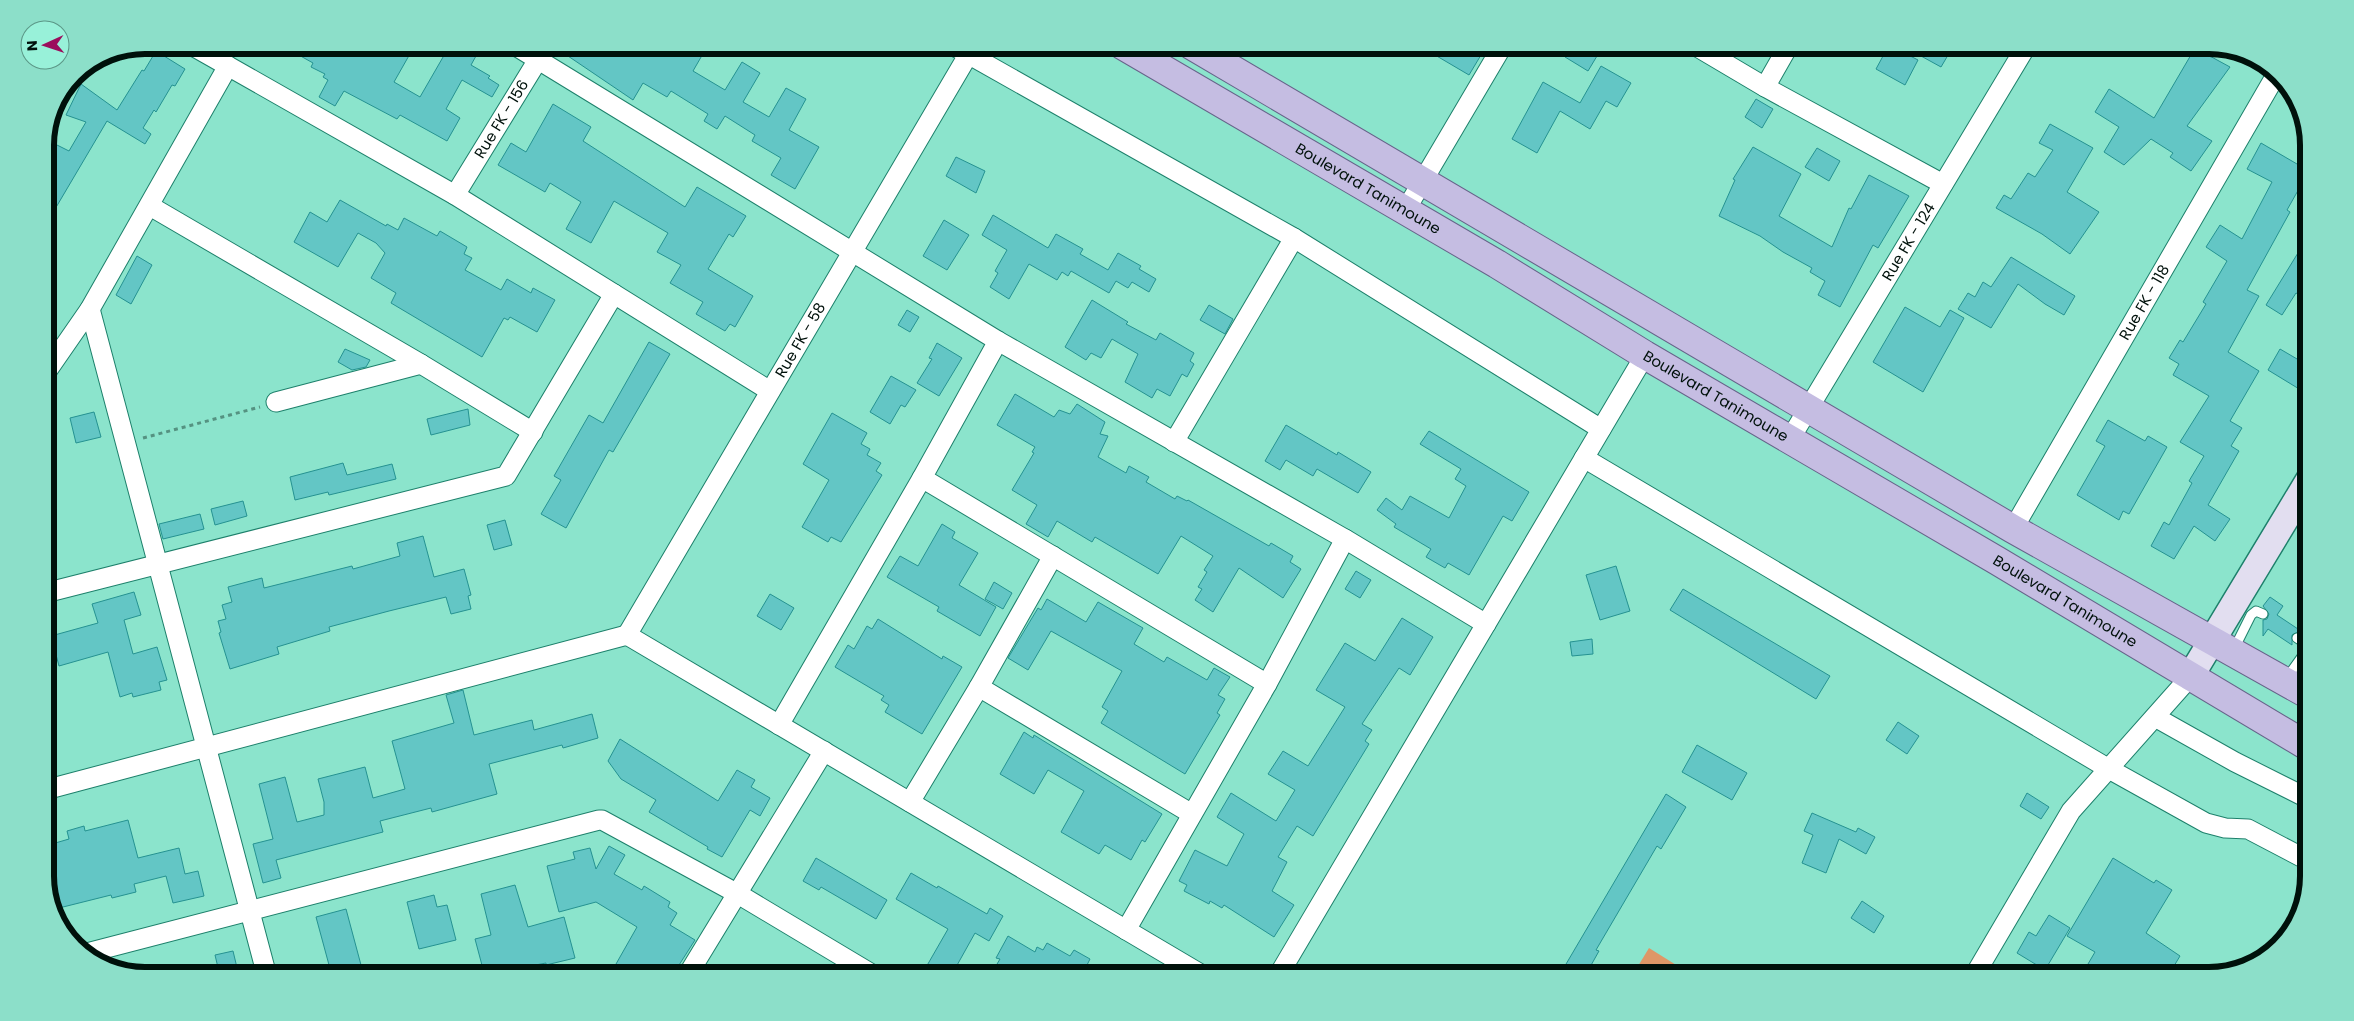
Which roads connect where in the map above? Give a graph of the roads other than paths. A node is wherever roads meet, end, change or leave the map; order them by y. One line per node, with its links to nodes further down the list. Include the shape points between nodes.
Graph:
1 (207, 54): 12 (street)
2 (542, 54): 17 (street, Rue FK - 156)
3 (546, 54): 21 (street)
4 (962, 54): 21 (street, Rue FK - 58)
5 (975, 54): 20 (street)
6 (1137, 54): 19 (main road, Boulevard Tanimoune)
7 (1207, 54): 15 (main road)
8 (1498, 54): 15 (street)
9 (1709, 54): 14 (street)
10 (1784, 54): 14 (street)
11 (2022, 54): 16 (street, Rue FK - 124)
12 (228, 66): 17 (street); 18 (street)
13 (2273, 81): 38 (street, Rue FK - 118)
14 (1765, 87): 16 (street)
15 (1424, 180): 19 (street); 30 (main road)
16 (1944, 184): 30 (street, Rue FK - 124)
17 (455, 194): 22 (street)
18 (150, 206): 23 (street); 27 (street)
19 (1405, 211): 25 (main road, Boulevard Tanimoune)
20 (1294, 238): 31 (street); 34 (street)
21 (852, 252): 24 (street); 28 (street, Rue FK - 58)
22 (614, 294): 28 (street); 32 (street)
23 (90, 309): 26 (street); 41 (street)
24 (998, 341): 34 (street); 36 (street)
25 (1645, 355): 31 (street); 33 (main road, Boulevard Tanimoune)
26 (54, 361)
27 (421, 364): 29 (street); 32 (street)
28 (770, 391): 45 (street, Rue FK - 58)
29 (276, 402)
30 (1808, 409): 33 (street, Rue FK - 124); 38 (main road)
31 (1601, 429): 35 (street)
32 (533, 432): 41 (street, via 506,476)
33 (1790, 439): 50 (main road, Boulevard Tanimoune)
34 (1174, 442): 39 (street)
35 (1584, 458): 44 (street); 60 (street)
36 (922, 478): 40 (street); 56 (street)
37 (2300, 497): 48 (main road)
38 (2013, 529): 48 (main road)
39 (1345, 539): 44 (street); 52 (street)
40 (1053, 556): 52 (street); 53 (street)
41 (158, 565): 42 (street); 58 (street)
42 (54, 591)
43 (2263, 614): 48 (lane, via 2256,611)
44 (1486, 624): 74 (street)
45 (627, 635): 56 (street); 58 (street)
46 (2297, 638): 47 (lane)
47 (2300, 640)
48 (2223, 646): 50 (main road); 51 (main road)
49 (2300, 659): 51 (lane)
50 (2190, 677): 55 (street); 57 (main road, Boulevard Tanimoune)
51 (2284, 681): 54 (main road)
52 (1267, 684): 64 (street)
53 (979, 686): 63 (street); 64 (street)
54 (2300, 690)
55 (2155, 717): 60 (street); 62 (street)
56 (779, 725): 59 (street)
57 (2300, 742)
58 (206, 747): 61 (street); 67 (street)
59 (824, 751): 63 (street); 66 (street)
60 (2109, 769): 65 (street, via 2206,824 2248,829); 75 (street, via 2071,811)
61 (54, 788)
62 (2300, 794)
63 (910, 802): 68 (street)
64 (1192, 814): 68 (street)
65 (2300, 856)
66 (738, 894): 67 (street, via 599,820); 71 (street); 72 (street)
67 (249, 911): 69 (street); 70 (street)
68 (1126, 930): 73 (street)
69 (95, 952)
70 (264, 967)
71 (693, 967)
72 (860, 967)
73 (1189, 967)
74 (1283, 967)
75 (1979, 967)

